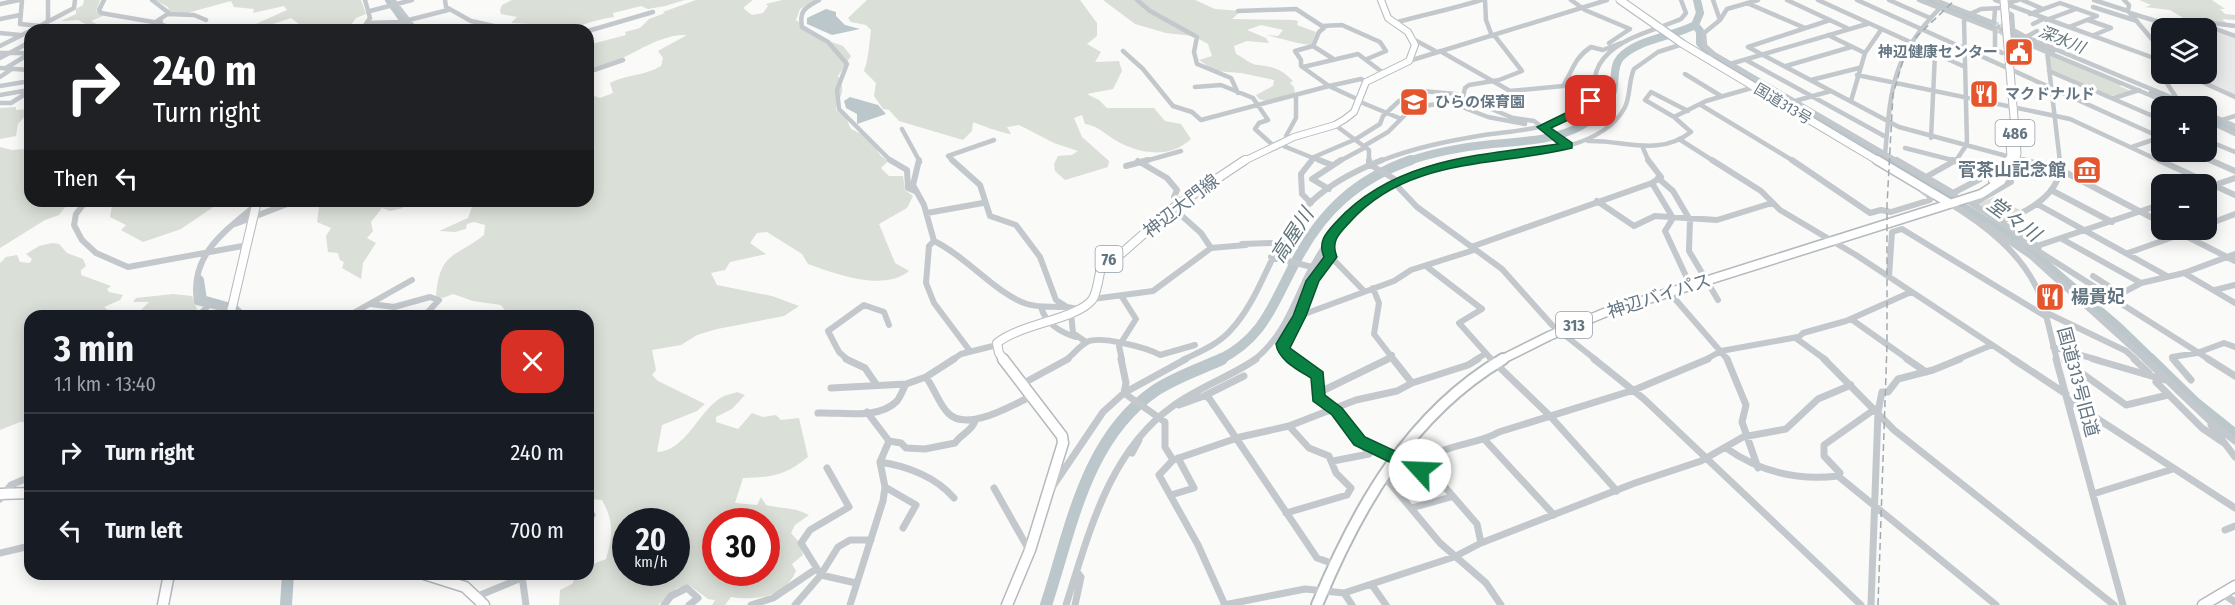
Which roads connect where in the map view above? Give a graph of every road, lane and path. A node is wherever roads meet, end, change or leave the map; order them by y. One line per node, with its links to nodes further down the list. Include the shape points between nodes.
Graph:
1 (21, 0): 32 (street); 46 (street)
2 (48, 0): 51 (street)
3 (75, 0): 51 (street, via 74,8)
4 (104, 0): 64 (street, via 101,13)
5 (152, 0): 44 (street, via 167,9)
6 (365, 0): 40 (street)
7 (412, 0): 30 (street)
8 (445, 0): 39 (street)
9 (819, 0): 233 (street, via 803,9 800,22 828,42 847,64 837,90 839,109 892,162 907,170 908,188)
10 (1137, 0): 151 (street, via 1153,15 1197,37 1197,63 1231,78)
11 (1381, 0): 59 (main road, via 1388,18)
12 (1481, 0): 59 (street, via 1438,14)
13 (1485, 0): 84 (street, via 1486,20)
14 (1570, 0): 35 (street)
15 (1607, 0): 35 (street)
16 (1620, 0): 76 (highway, 国道313号)
17 (1681, 0): 76 (street, via 1684,16)
18 (1713, 0): 54 (street)
19 (1758, 0): 31 (street)
20 (1787, 0): 55 (street)
21 (1818, 0): 61 (street)
22 (1857, 0): 74 (street)
23 (1889, 0): 48 (street)
24 (1919, 0): 34 (street)
25 (1935, 0): 34 (street)
26 (1949, 0): 34 (street)
27 (2020, 0): 33 (street); 38 (street)
28 (2094, 0): 43 (street)
29 (2124, 0): 43 (street, via 2129,4)
30 (395, 2): 40 (street); 53 (street)
31 (1747, 3): 54 (street, via 1727,9); 73 (street)
32 (0, 4)
33 (2000, 4): 45 (street); 47 (street); 47 (street, via 1994,23); 88 (street, via 2012,15 2013,30); 110 (highway, 486)
34 (1942, 6): 47 (street); 48 (street)
35 (1584, 7): 84 (street); 99 (street, via 1630,29)
36 (2093, 7): 58 (street)
37 (2077, 8): 38 (street, via 2060,3); 56 (street); 57 (street, via 2097,16)
38 (2043, 9): 45 (street)
39 (448, 10): 53 (street); 67 (street)
40 (370, 11): 60 (street)
41 (1238, 11): 71 (street, via 1296,9)
42 (653, 12): 75 (street)
43 (2129, 12): 50 (street); 58 (street)
44 (167, 14): 52 (street, via 194,15); 65 (street, via 157,21)
45 (2030, 14): 56 (street)
46 (20, 15): 49 (street); 62 (street, via 20,24)
47 (1968, 17): 100 (street, via 1964,20); 110 (street, via 1995,30 1995,50)
48 (1930, 18): 74 (street)
49 (0, 19)
50 (2151, 19)
51 (51, 20): 63 (street)
52 (206, 20)
53 (408, 20): 60 (street); 66 (street)
54 (1720, 20): 111 (street, via 1704,37)
55 (1830, 20): 73 (street); 77 (street)
56 (2044, 20): 68 (street); 72 (street)
57 (2087, 20): 72 (street); 82 (street, via 2111,28)
58 (2137, 21): 89 (street)
59 (1394, 22): 90 (main road)
60 (369, 23)
61 (1868, 23): 77 (street); 78 (street)
62 (24, 24)
63 (44, 24)
64 (158, 24)
65 (162, 24)
66 (411, 24)
67 (485, 24)
68 (2033, 24)
69 (2217, 24): 70 (street)
70 (2235, 26)
71 (1325, 27): 97 (street); 116 (street, via 1342,25 1380,42 1386,51)
72 (2068, 27): 82 (street)
73 (1805, 28): 86 (street)
74 (1919, 28): 91 (street); 100 (street)
75 (594, 29)
76 (1660, 29): 92 (highway, 国道313号); 93 (street)
77 (1849, 29): 85 (street)
78 (1881, 30): 91 (street); 107 (street)
79 (2217, 30): 87 (street)
80 (2037, 31): 88 (street)
81 (2, 34): 83 (street)
82 (2094, 34): 113 (street)
83 (22, 35): 96 (street)
84 (1493, 35): 103 (street); 136 (street, via 1522,71)
85 (1828, 35): 94 (street); 98 (street)
86 (1781, 36): 94 (street); 108 (street, via 1748,46)
87 (2235, 36)
88 (2026, 37): 160 (street)
89 (2151, 38)
90 (1413, 39): 103 (street); 119 (main road, via 1415,45)
91 (1909, 42): 109 (street); 139 (street)
92 (1682, 43): 111 (highway, 国道313号); 200 (street, via 1658,52 1634,69 1625,109 1607,128)
93 (1624, 44): 99 (street); 189 (street, via 1599,66 1591,101)
94 (1798, 44): 108 (street)
95 (24, 45): 105 (street)
96 (0, 46)
97 (1313, 46): 115 (street); 122 (street, via 1295,51)
98 (1851, 47): 107 (street); 121 (street)
99 (1598, 49): 149 (street, via 1591,47 1578,55 1563,86)
100 (1965, 49): 123 (street); 126 (street)
101 (1124, 51): 169 (street, via 1173,106 1192,112 1201,120)
102 (2047, 51): 110 (street, via 2013,38 2016,54); 130 (street); 146 (street)
103 (1438, 52): 119 (street); 136 (street)
104 (0, 53): 105 (street)
105 (9, 53): 106 (street); 114 (street)
106 (24, 53)
107 (1865, 53): 125 (street)
108 (1764, 54): 118 (street); 121 (street)
109 (1935, 54): 123 (street); 147 (street)
110 (2005, 54): 126 (highway, 486)
111 (1711, 56): 120 (street, 国道313号旧道); 144 (highway, 国道313号)
112 (24, 57): 127 (street)
113 (2151, 57)
114 (0, 58)
115 (1332, 58): 116 (street, via 1358,54); 122 (street)
116 (1367, 58): 131 (street)
117 (623, 60): 129 (street)
118 (1746, 60): 120 (street); 158 (street)
119 (1409, 61): 131 (main road)
120 (1730, 64): 165 (street, 国道313号旧道)
121 (1786, 66): 135 (street)
122 (1304, 67): 142 (street)
123 (1965, 67): 162 (street)
124 (0, 68): 127 (street)
125 (1859, 68): 133 (street); 135 (street)
126 (2006, 68): 145 (street); 172 (highway, 486)
127 (9, 69): 128 (street); 134 (street)
128 (24, 70)
129 (594, 70)
130 (2049, 71): 145 (street); 163 (street)
131 (1382, 72): 138 (main road)
132 (1685, 74): 157 (street)
133 (1857, 75): 139 (street); 166 (street)
134 (0, 77)
135 (1811, 80): 150 (street)
136 (1492, 81): 149 (street); 156 (street, via 1469,85)
137 (24, 82): 141 (street)
138 (1366, 82): 142 (street, via 1361,79); 164 (main road, 神辺大門線 / 76)
139 (1891, 82): 147 (street); 184 (street)
140 (2207, 84): 161 (street)
141 (0, 86)
142 (1329, 86): 154 (street); 164 (street)
143 (1195, 87): 151 (street, via 1221,85)
144 (1755, 87): 157 (street); 191 (highway, 国道313号)
145 (2050, 87): 176 (street); 192 (street)
146 (2139, 89): 159 (street); 163 (street)
147 (1932, 90): 162 (street); 195 (street)
148 (24, 91): 153 (street)
149 (1510, 91): 173 (street, via 1512,97)
150 (1831, 91): 158 (street); 166 (street)
151 (1238, 93): 169 (street)
152 (24, 94): 168 (street, via 11,103)
153 (0, 95)
154 (1296, 96): 169 (street); 201 (street, via 1296,118)
155 (1409, 96): 156 (street, via 1422,91 1445,91); 170 (street); 175 (street)
156 (1463, 96): 167 (street); 173 (street)
157 (1721, 96): 171 (street)
158 (1812, 96): 165 (street); 194 (street)
159 (2154, 96)
160 (2168, 96)
161 (2235, 97)
162 (1966, 98): 172 (street); 204 (street)
163 (2114, 98): 177 (street)
164 (1358, 101): 175 (street); 186 (main road, 神辺大門線 / 76, via 1354,112)
165 (1795, 101): 211 (street, 国道313号旧道)
166 (1851, 101): 184 (street)
167 (1448, 102): 170 (street); 179 (street)
168 (0, 103)
169 (1259, 104): 201 (street, via 1268,120 1255,129)
170 (1426, 104): 181 (street)
171 (1701, 105): 174 (street); 191 (street, via 1822,178 1870,213 1891,212 1930,200 1929,195)
172 (2010, 106): 176 (street); 213 (highway, 486)
173 (1492, 109): 179 (street); 189 (street, via 1516,119 1534,121)
174 (1688, 111): 180 (street); 180 (street, via 1651,92 1645,100)
175 (1386, 114): 181 (street); 196 (street, via 1380,124)
176 (2055, 115): 206 (street); 220 (street)
177 (2151, 115)
178 (2235, 116): 183 (street)
179 (1488, 117): 185 (street)
180 (1674, 117): 197 (street, via 1691,132)
181 (1399, 118): 205 (street, via 1388,132)
182 (2217, 118): 183 (street)
183 (2222, 120): 188 (street)
184 (1887, 122): 194 (street); 195 (street)
185 (1525, 124)
186 (1335, 125): 196 (street); 201 (main road, 神辺大門線 / 76)
187 (2217, 125): 193 (street)
188 (2235, 126)
189 (1544, 128): 202 (street); 217 (street, via 1436,143)
190 (902, 129): 233 (street, via 919,157 913,173)
191 (1831, 132): 235 (highway, 国道313号)
192 (2151, 132)
193 (2235, 134)
194 (1886, 137): 211 (street)
195 (1931, 138): 204 (street)
196 (1356, 139): 205 (street); 212 (street)
197 (1679, 139): 207 (street, via 1662,147); 240 (street, via 1761,191)
198 (994, 140): 238 (street, via 948,156 979,183)
199 (2151, 140): 206 (street)
200 (1584, 141): 202 (street); 207 (street, via 1604,139)
201 (1281, 145): 212 (street); 237 (main road, 神辺大門線 / 76, via 1238,165)
202 (1568, 145): 227 (street, via 1462,161)
203 (2217, 145): 210 (street)
204 (1966, 146): 213 (street); 215 (street)
205 (1365, 147): 217 (street, via 1370,152); 218 (street)
206 (2132, 147): 222 (street)
207 (1643, 148): 224 (street)
208 (1905, 148): 215 (street)
209 (1181, 151): 214 (street)
210 (2235, 152)
211 (1885, 155): 225 (street, 国道313号旧道)
212 (1314, 157): 218 (street); 239 (street, via 1301,174 1302,194)
213 (2014, 158): 220 (street); 223 (highway, 486)
214 (1137, 161): 219 (street); 237 (street, via 1167,178 1177,190 1174,197)
215 (1956, 161): 225 (street)
216 (2215, 162): 221 (street)
217 (1370, 164): 227 (street); 231 (street)
218 (1332, 165): 231 (street, via 1312,179)
219 (1126, 166)
220 (2061, 170): 232 (street); 248 (street)
221 (2235, 171)
222 (2190, 174)
223 (2003, 175): 235 (highway, 486, via 1977,195); 235 (street, via 1989,174); 255 (street, via 2011,182 2006,187 1972,203)
224 (1658, 177): 228 (street); 254 (street, via 1673,191)
225 (1926, 177): 235 (street, 国道313号旧道)
226 (2235, 178): 229 (street)
227 (1396, 180): 261 (street, via 1354,210); 271 (street, via 1425,214)
228 (1652, 183): 236 (street); 253 (street)
229 (2217, 184)
230 (2217, 186): 234 (street)
231 (1329, 189): 239 (street)
232 (2051, 190): 241 (street); 257 (street)
233 (915, 191): 249 (street)
234 (2235, 195)
235 (1954, 199): 259 (street, 国道313号旧道); 266 (highway, 神辺バイパス / 313)
236 (1597, 201): 253 (street, via 1634,226 1655,216); 271 (street)
237 (1182, 202): 247 (main road, 神辺大門線 / 76)
238 (983, 203): 249 (street); 305 (street, via 993,219 1016,225 1034,246 1054,297)
239 (1311, 203): 276 (street)
240 (1772, 203): 254 (street, via 1717,220); 266 (street)
241 (2037, 204): 255 (street); 260 (street)
242 (81, 207): 272 (street, via 74,229 96,253 110,261 134,267)
243 (253, 207): 258 (street)
244 (257, 207): 251 (main road)
245 (279, 207): 251 (street)
246 (2151, 207): 248 (street)
247 (1173, 208): 270 (street, via 1201,233); 299 (main road, 神辺大門線 / 76, via 1127,249 1102,263)
248 (2139, 211): 252 (street); 257 (street)
249 (927, 213): 265 (street)
250 (2235, 214): 256 (street)
251 (254, 216): 258 (street); 268 (main road)
252 (2151, 217)
253 (1673, 219): 254 (street); 283 (street, via 1665,231)
254 (1690, 220): 288 (street, via 1689,251)
255 (2000, 221): 269 (street)
256 (2217, 221)
257 (2112, 222): 260 (street)
258 (238, 224): 272 (street, via 219,237)
259 (1983, 225): 267 (street); 311 (street, 国道313号旧道, via 2030,273)
260 (2082, 231): 262 (street); 273 (street)
261 (1329, 237): 275 (street); 280 (street)
262 (2062, 239): 269 (street); 289 (street)
263 (2164, 240): 273 (street)
264 (2193, 240): 277 (street)
265 (934, 241): 304 (street, via 963,255 1023,302); 328 (street, via 929,246 926,283 934,303)
266 (1831, 242): 286 (street); 288 (highway, 神辺バイパス / 313)
267 (2014, 243): 281 (street, via 2024,242); 340 (street)
268 (248, 245): 272 (street); 308 (main road)
269 (2037, 246): 281 (street)
270 (1211, 248): 276 (street, via 1267,244); 297 (street, via 1153,291)
271 (1472, 249): 279 (street); 316 (street, via 1502,269)
272 (209, 251): 303 (street, via 199,262 194,293 197,302)
273 (2128, 253): 285 (street)
274 (2235, 254): 277 (street)
275 (1329, 255): 280 (street); 293 (street); 312 (street, via 1312,281)
276 (1272, 257): 280 (street); 350 (street, via 1243,315 1227,334)
277 (2227, 257): 278 (street); 282 (street)
278 (2235, 261)
279 (1426, 266): 291 (street); 331 (street, via 1482,309 1459,323)
280 (1311, 267): 327 (street, via 1283,326)
281 (2067, 271): 298 (street)
282 (2184, 273): 285 (street); 292 (street)
283 (1686, 276)
284 (2093, 276): 296 (street)
285 (2167, 276): 289 (street)
286 (1888, 277): 295 (street); 311 (street, via 1892,232 1902,229)
287 (412, 280): 302 (street)
288 (1705, 281): 294 (highway, 神辺バイパス / 313); 300 (street)
289 (2141, 283): 296 (street)
290 (2235, 285): 292 (street)
291 (1373, 288): 293 (street); 332 (street, via 1379,303 1374,334)
292 (2215, 290): 301 (street)
293 (1364, 291): 312 (street)
294 (1669, 292): 316 (highway, 神辺バイパス / 313); 329 (street)
295 (1911, 292): 313 (street); 324 (street)
296 (2121, 294): 298 (street)
297 (1122, 297): 299 (street); 320 (street, via 1136,319)
298 (2113, 298): 330 (street)
299 (1093, 299): 305 (main road)
300 (1718, 300)
301 (2235, 303)
302 (371, 304): 309 (street); 310 (street, via 391,308 430,297 439,300)
303 (208, 306): 306 (street); 307 (street)
304 (1041, 307): 305 (street); 314 (street)
305 (1073, 309): 314 (main road); 317 (street, via 1071,326)
306 (204, 310)
307 (223, 310)
308 (232, 310)
309 (358, 310)
310 (430, 310)
311 (2044, 314): 325 (street, 国道313号旧道); 336 (street, via 2126,351)
312 (1299, 316): 321 (street)
313 (1851, 319): 318 (street); 335 (street)
314 (1050, 321): 317 (street); 322 (main road, via 1015,331)
315 (889, 325): 344 (street, via 884,312 864,305 828,331 838,351 868,370)
316 (1559, 331): 334 (highway, 神辺バイパス / 313); 349 (street)
317 (1076, 337): 319 (street)
318 (1798, 337): 329 (street); 347 (street)
319 (1086, 342): 320 (street); 346 (street, via 1068,359)
320 (1120, 344): 323 (street, via 1149,348 1160,355); 350 (street)
321 (1283, 344): 327 (street); 351 (street, via 1285,352 1318,376)
322 (997, 345): 328 (street); 346 (main road)
323 (1195, 345)
324 (1992, 345): 335 (street); 355 (street)
325 (2053, 347): 333 (street); 355 (street, 国道313号旧道)
326 (2235, 347): 330 (street, via 2224,343)
327 (1267, 349): 356 (street, via 1240,369)
328 (970, 351): 339 (street)
329 (1721, 351): 349 (street); 367 (street, via 1732,366 1746,405 1742,422)
330 (2197, 353): 338 (street); 341 (street, via 2172,357)
331 (1485, 354): 334 (street); 343 (street, via 1468,365)
332 (1392, 355): 343 (street); 351 (street, via 1383,363)
333 (2081, 355): 340 (street); 352 (street, via 2065,361 2126,405)
334 (1495, 363): 362 (street); 379 (highway, 神辺バイパス / 313, via 1446,401)
335 (1926, 372): 358 (street, via 1898,379 1888,392 1882,392)
336 (2149, 373)
337 (1244, 376): 354 (street)
338 (2235, 376)
339 (926, 377): 345 (street); 363 (street, via 951,416)
340 (2166, 380): 364 (street)
341 (2191, 380)
342 (2156, 382): 352 (street)
343 (1412, 383): 357 (street)
344 (876, 384): 345 (street); 348 (street)
345 (906, 384): 359 (street, via 896,401)
346 (1022, 384): 353 (main road)
347 (1851, 385): 358 (street); 367 (street, via 1818,399 1786,429)
348 (831, 388)
349 (1634, 390): 362 (street); 377 (street)
350 (1124, 393): 361 (street); 391 (street, via 1103,412)
351 (1316, 394): 357 (street)
352 (2168, 395): 373 (street)
353 (1032, 396): 363 (street); 391 (main road, via 1062,436 1062,450)
354 (1204, 396): 356 (street); 368 (street)
355 (2066, 397): 384 (street); 394 (street, 国道313号旧道)
356 (1170, 408): 361 (street)
357 (1332, 409): 365 (street); 371 (street)
358 (1876, 411): 386 (street, via 1824,445 1824,456 1840,473); 401 (street); 446 (street, via 1894,430)
359 (867, 412): 360 (street); 370 (street)
360 (818, 413)
361 (1160, 417): 366 (street); 378 (street, via 1166,426 1165,447)
362 (1551, 417): 369 (street); 392 (street)
363 (975, 421): 370 (street, via 973,428 955,443 938,447 906,448)
364 (2211, 422): 372 (street); 373 (street)
365 (1289, 426): 368 (street); 380 (street, via 1309,448)
366 (1139, 437): 375 (street); 415 (street, via 1114,470)
367 (1746, 437): 374 (street); 383 (street)
368 (1236, 439): 378 (street); 402 (street)
369 (1485, 440): 385 (street, via 1455,446 1428,458); 403 (street)
370 (888, 441): 381 (street)
371 (1359, 441): 379 (street); 380 (street, via 1369,454)
372 (2235, 441)
373 (2224, 443): 376 (street)
374 (1726, 448): 377 (street); 383 (street)
375 (1132, 453)
376 (2235, 457)
377 (1707, 458): 392 (street); 443 (street)
378 (1175, 459): 395 (street, via 1159,475); 395 (street, via 1194,488)
379 (1396, 459): 385 (street); 387 (highway, 神辺バイパス / 313)
380 (1333, 461): 402 (street, via 1336,472 1351,488 1347,495)
381 (880, 462): 389 (street); 398 (street, via 930,479 950,491)
382 (827, 468): 414 (street, via 849,507 804,536 801,543)
383 (1758, 468): 386 (street, via 1813,480)
384 (2174, 469): 394 (street); 399 (street)
385 (1420, 470): 397 (street, via 1438,479)
386 (1838, 476): 401 (street)
387 (1381, 478): 400 (street); 413 (highway, 神辺バイパス / 313)
388 (24, 479): 396 (street, via 10,485)
389 (885, 487): 405 (street, via 916,505); 407 (street)
390 (994, 488): 410 (street)
391 (1050, 489): 410 (main road)
392 (1617, 490): 403 (street)
393 (24, 494): 396 (main road)
394 (2093, 494): 447 (street, 国道313号旧道)
395 (1171, 495): 438 (street)
396 (1, 496)
397 (1451, 497): 400 (street); 408 (street, via 1476,524)
398 (954, 498)
399 (2235, 507)
400 (1412, 508): 412 (street)
401 (1876, 508): 444 (street); 445 (street)
402 (1286, 513): 413 (street, via 1317,558)
403 (1554, 515): 408 (street)
404 (2235, 526): 406 (street)
405 (903, 528)
406 (2225, 530)
407 (871, 540): 414 (street, via 853,538 839,545); 420 (street)
408 (1481, 543): 412 (street)
409 (24, 547): 411 (street)
410 (1030, 550): 435 (main road)
411 (0, 553)
412 (1454, 557): 421 (street); 442 (street, via 1485,583)
413 (1334, 564): 423 (highway, 神辺バイパス / 313)
414 (818, 572): 420 (street); 432 (street, via 773,598); 433 (street)
415 (1078, 573): 436 (street); 437 (street, via 1081,577)
416 (168, 580): 428 (main road)
417 (446, 580): 426 (main road, via 460,584)
418 (517, 580): 426 (street)
419 (525, 580): 429 (street)
420 (856, 583): 434 (street)
421 (1372, 585): 424 (street); 441 (street)
422 (2235, 586): 425 (main road)
423 (1323, 591): 424 (street); 438 (street, via 1305,589); 439 (highway, 神辺バイパス / 313)
424 (1344, 593): 440 (street)
425 (2223, 594): 427 (street); 448 (main road)
426 (481, 601)
427 (2235, 602)
428 (163, 605)
429 (526, 605)
430 (664, 605): 431 (street, via 671,596 687,588 698,598)
431 (689, 605)
432 (751, 605)
433 (795, 605)
434 (850, 605)
435 (1007, 605)
436 (1066, 605)
437 (1075, 605)
438 (1224, 605)
439 (1317, 605)
440 (1352, 605)
441 (1386, 605)
442 (1501, 605)
443 (1861, 605)
444 (1871, 605)
445 (1996, 605)
446 (2114, 605)
447 (2123, 605)
448 (2203, 605)

